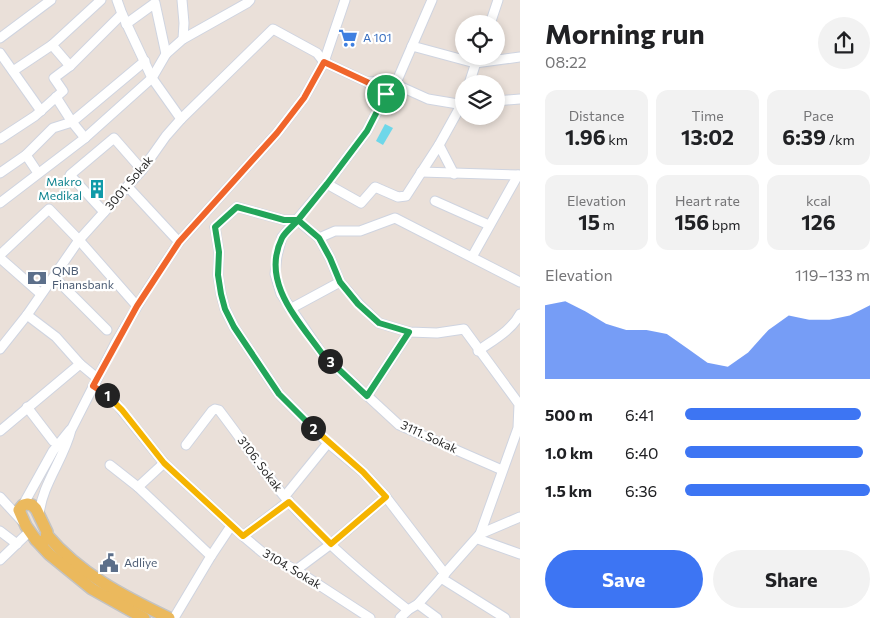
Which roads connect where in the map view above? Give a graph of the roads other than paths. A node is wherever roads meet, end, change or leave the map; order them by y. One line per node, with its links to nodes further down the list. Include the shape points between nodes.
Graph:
1 (51, 0): 12 (street)
2 (101, 0): 14 (street)
3 (117, 0): 9 (street)
4 (182, 0): 13 (street)
5 (345, 0): 22 (street)
6 (432, 0): 15 (street, 3111. Sokak)
7 (498, 0): 10 (street)
8 (247, 1): 13 (street)
9 (122, 14): 11 (street); 23 (street)
10 (493, 15)
11 (126, 24): 17 (street, via 155,3); 21 (street)
12 (0, 38)
13 (183, 39): 17 (street)
14 (52, 45): 23 (street); 24 (street)
15 (412, 46): 18 (street); 27 (street, 3111. Sokak)
16 (0, 53): 24 (street)
17 (166, 54): 25 (street)
18 (455, 55)
19 (520, 57): 20 (street)
20 (505, 58)
21 (145, 61): 25 (street); 36 (street)
22 (324, 62): 26 (street); 35 (street, 3001. Sokak, via 317,53 272,29); 52 (street, via 304,98 282,126)
23 (70, 66): 29 (street, via 54,78 63,91)
24 (13, 71): 33 (street)
25 (152, 78): 35 (street); 38 (street)
26 (367, 82): 27 (street); 28 (street)
27 (396, 83): 28 (street, 3111. Sokak); 32 (street, via 428,99)
28 (386, 94): 47 (street, 3111. Sokak, via 367,131)
29 (56, 98): 33 (street); 36 (street)
30 (520, 99): 31 (street)
31 (505, 100)
32 (455, 102)
33 (41, 111): 37 (street)
34 (455, 117): 39 (street)
35 (181, 120): 41 (street, 3001. Sokak)
36 (72, 122): 38 (street); 40 (street, via 54,128)
37 (0, 138)
38 (85, 138): 44 (street)
39 (439, 145): 42 (street); 45 (street)
40 (26, 154): 43 (street); 44 (street)
41 (142, 170): 48 (street, 3001. Sokak); 51 (street, via 114,138 70,175)
42 (421, 172): 45 (street); 47 (street, via 406,196 398,197 375,187 361,203)
43 (0, 173)
44 (38, 173): 50 (street)
45 (454, 174): 46 (street)
46 (519, 175): 54 (street)
47 (327, 184): 53 (street, 3111. Sokak)
48 (128, 187): 51 (street, 3001. Sokak); 58 (street)
49 (435, 201): 54 (street)
50 (0, 204)
51 (104, 212): 57 (street, 3001. Sokak)
52 (204, 214): 55 (street); 58 (street)
53 (298, 220): 55 (street, via 284,220 237,207); 56 (street); 66 (street, 3111. Sokak, via 282,237 275,274)
54 (489, 226): 60 (street)
55 (215, 227): 82 (street, via 221,294 234,327 279,394)
56 (319, 238): 60 (street, via 335,231 360,231 395,218); 62 (street)
57 (79, 240): 59 (street, via 49,209); 61 (street, 3001. Sokak); 65 (street)
58 (179, 242): 65 (street)
59 (0, 256): 64 (street)
60 (472, 257): 63 (street)
61 (54, 277): 64 (street, 3001. Sokak); 69 (street)
62 (340, 282): 66 (street); 70 (street, via 379,323)
63 (520, 282)
64 (41, 294): 68 (street, 3001. Sokak)
65 (137, 306): 74 (street)
66 (290, 309): 75 (street, 3111. Sokak, via 323,355)
67 (520, 314): 72 (street, via 503,333)
68 (27, 316): 71 (street, 3001. Sokak); 73 (street, 3104. Sokak, via 56,337)
69 (107, 330)
70 (409, 332): 72 (street, via 437,333 464,329); 75 (street)
71 (0, 349)
72 (478, 351): 76 (street)
73 (80, 364): 74 (street, 3104. Sokak); 77 (street)
74 (95, 382): 79 (street); 84 (street, 3104. Sokak)
75 (367, 396): 86 (street, 3111. Sokak, via 399,425)
76 (520, 404): 78 (street)
77 (26, 407): 80 (street); 81 (street)
78 (519, 429): 86 (street)
79 (71, 430): 91 (street, via 53,451); 92 (street, via 47,485)
80 (0, 431)
81 (53, 442)
82 (328, 443): 89 (street, via 363,472); 90 (street)
83 (186, 445): 90 (street, 3106. Sokak, via 217,409)
84 (164, 463): 87 (street); 94 (street, 3104. Sokak)
85 (110, 465): 87 (street)
86 (502, 470): 98 (street)
87 (138, 487): 102 (street)
88 (0, 497): 96 (street)
89 (386, 497): 100 (street); 105 (street)
90 (287, 499): 97 (street); 100 (street, 3106. Sokak)
91 (23, 505): 92 (main road, via 34,506); 96 (main road, via 20,514)
92 (39, 515): 96 (main road)
93 (520, 517): 98 (street)
94 (231, 526): 97 (street, 3104. Sokak); 102 (street)
95 (0, 531): 99 (street)
96 (35, 533): 99 (street); 108 (main road, via 50,554 92,589); 109 (main road, via 95,579)
97 (243, 536): 104 (street, 3104. Sokak, via 262,552)
98 (479, 536): 101 (street); 105 (street)
99 (16, 544): 103 (street)
100 (331, 544): 104 (street); 107 (street, 3106. Sokak)
101 (520, 554)
102 (211, 556): 110 (street)
103 (0, 560)
104 (296, 570): 111 (street, 3104. Sokak)
105 (443, 576): 106 (street); 114 (street)
106 (418, 604): 107 (street); 113 (street)
107 (408, 610): 112 (street)
108 (144, 618)
109 (169, 618)
110 (174, 618)
111 (370, 618)
112 (400, 618)
113 (437, 618)
114 (505, 618)

